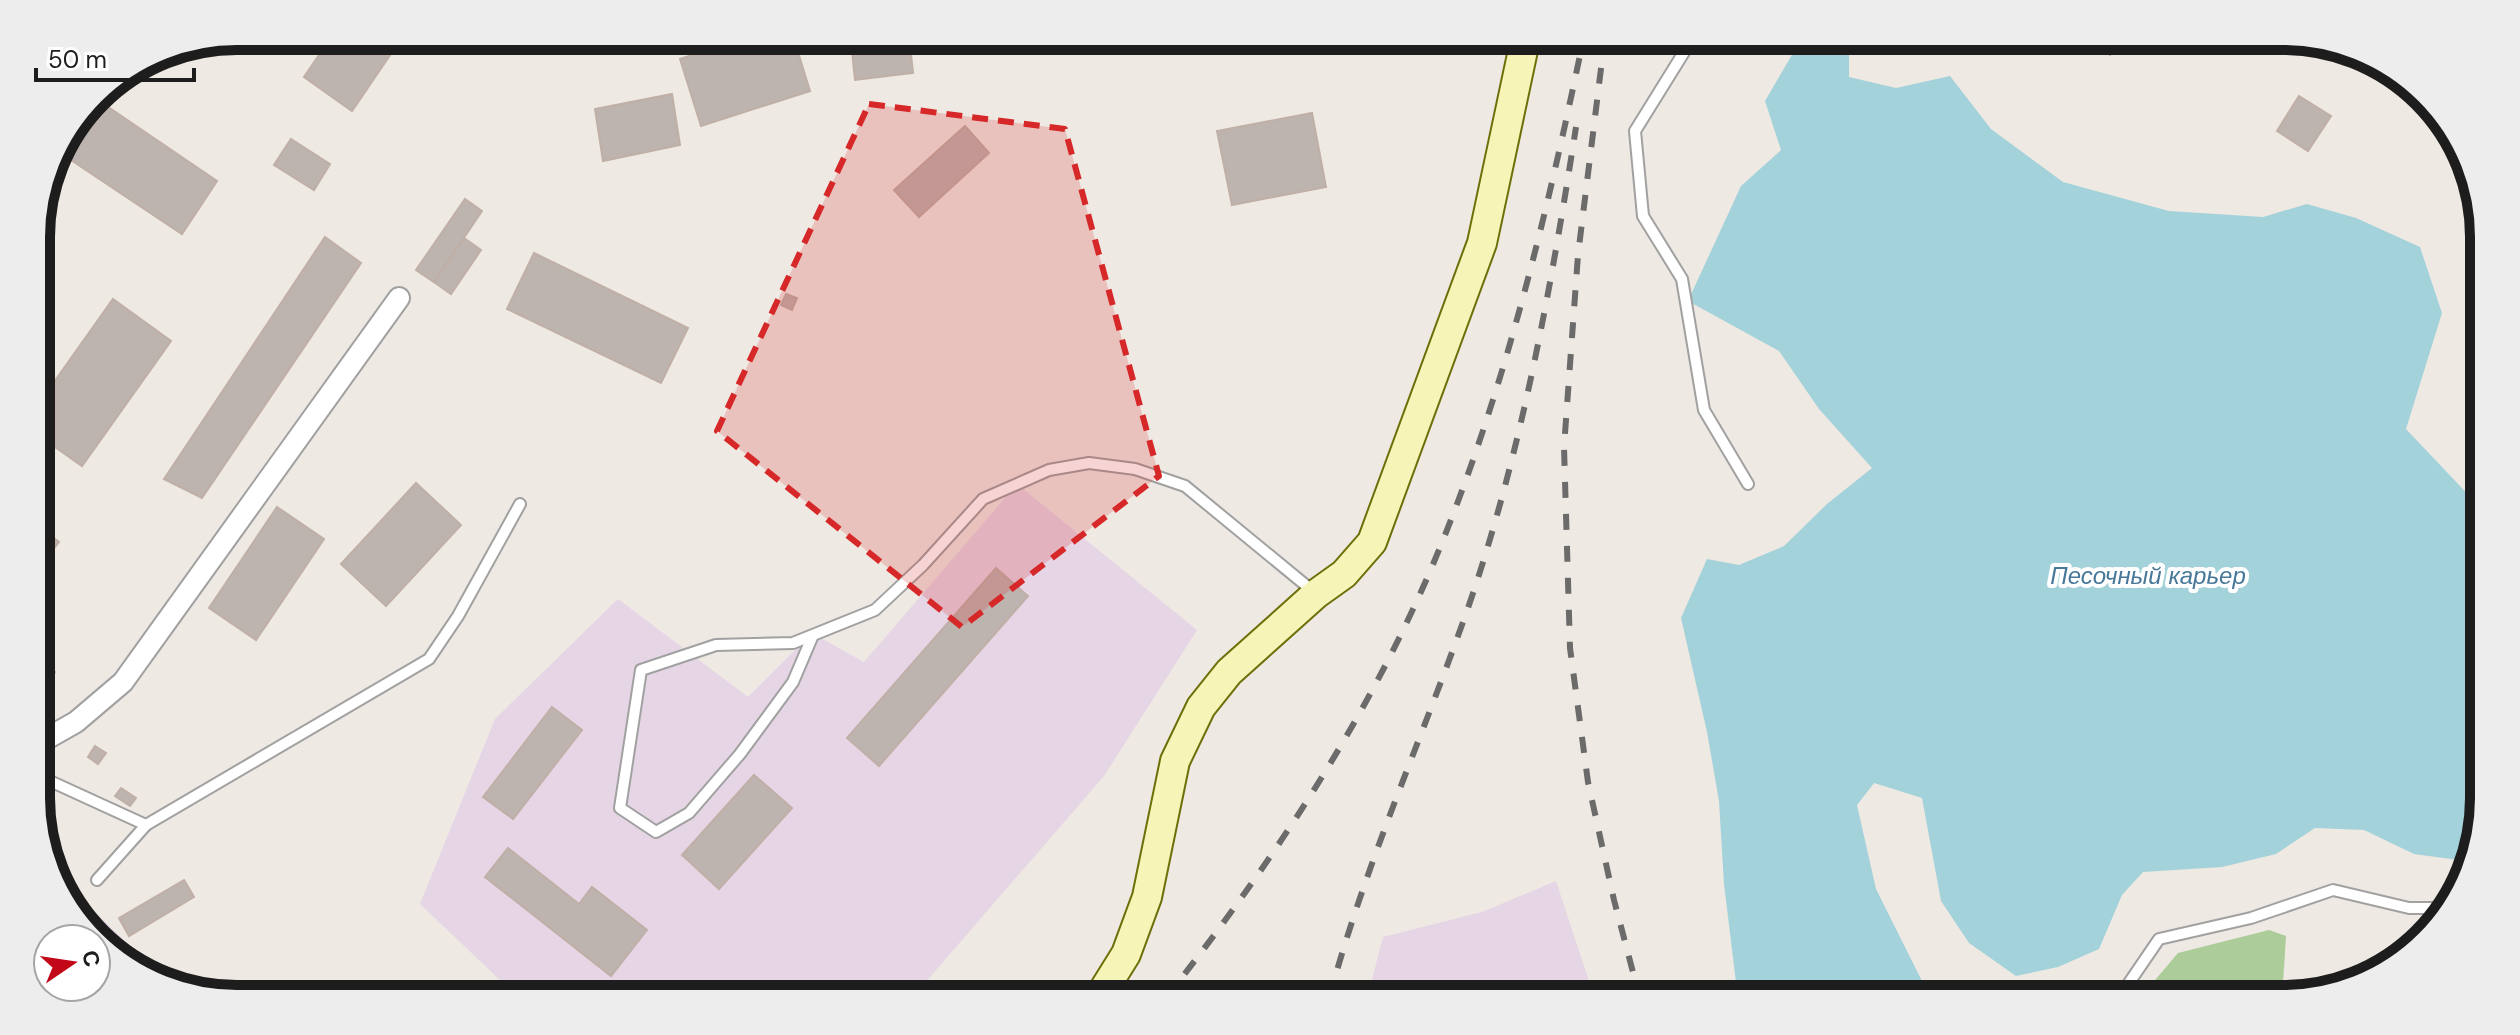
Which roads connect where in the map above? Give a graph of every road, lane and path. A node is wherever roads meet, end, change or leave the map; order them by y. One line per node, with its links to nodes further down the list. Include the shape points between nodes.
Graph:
1 (1523, 50): 6 (street, via 1482,243 1372,542 1344,574)
2 (1685, 50): 4 (lane, via 1635,131 1643,216 1682,279 1704,410)
3 (399, 298): 8 (street, via 123,682)
4 (1748, 484)
5 (520, 504): 10 (lane, via 429,659)
6 (1316, 594): 7 (lane, via 1185,486 1135,469 1089,463 1049,470 983,499 875,610); 13 (street, via 1229,672 1201,707 1175,761 1147,897 1126,954)
7 (813, 635): 7 (lane, via 793,643 716,645 641,670 620,808 656,832 689,813 793,682)
8 (50, 737)
9 (50, 781): 10 (lane)
10 (146, 825): 11 (lane)
11 (97, 880)
12 (2434, 908): 14 (lane, via 2409,908 2333,890 2251,918 2159,939)
13 (1107, 985)
14 (2128, 985)

